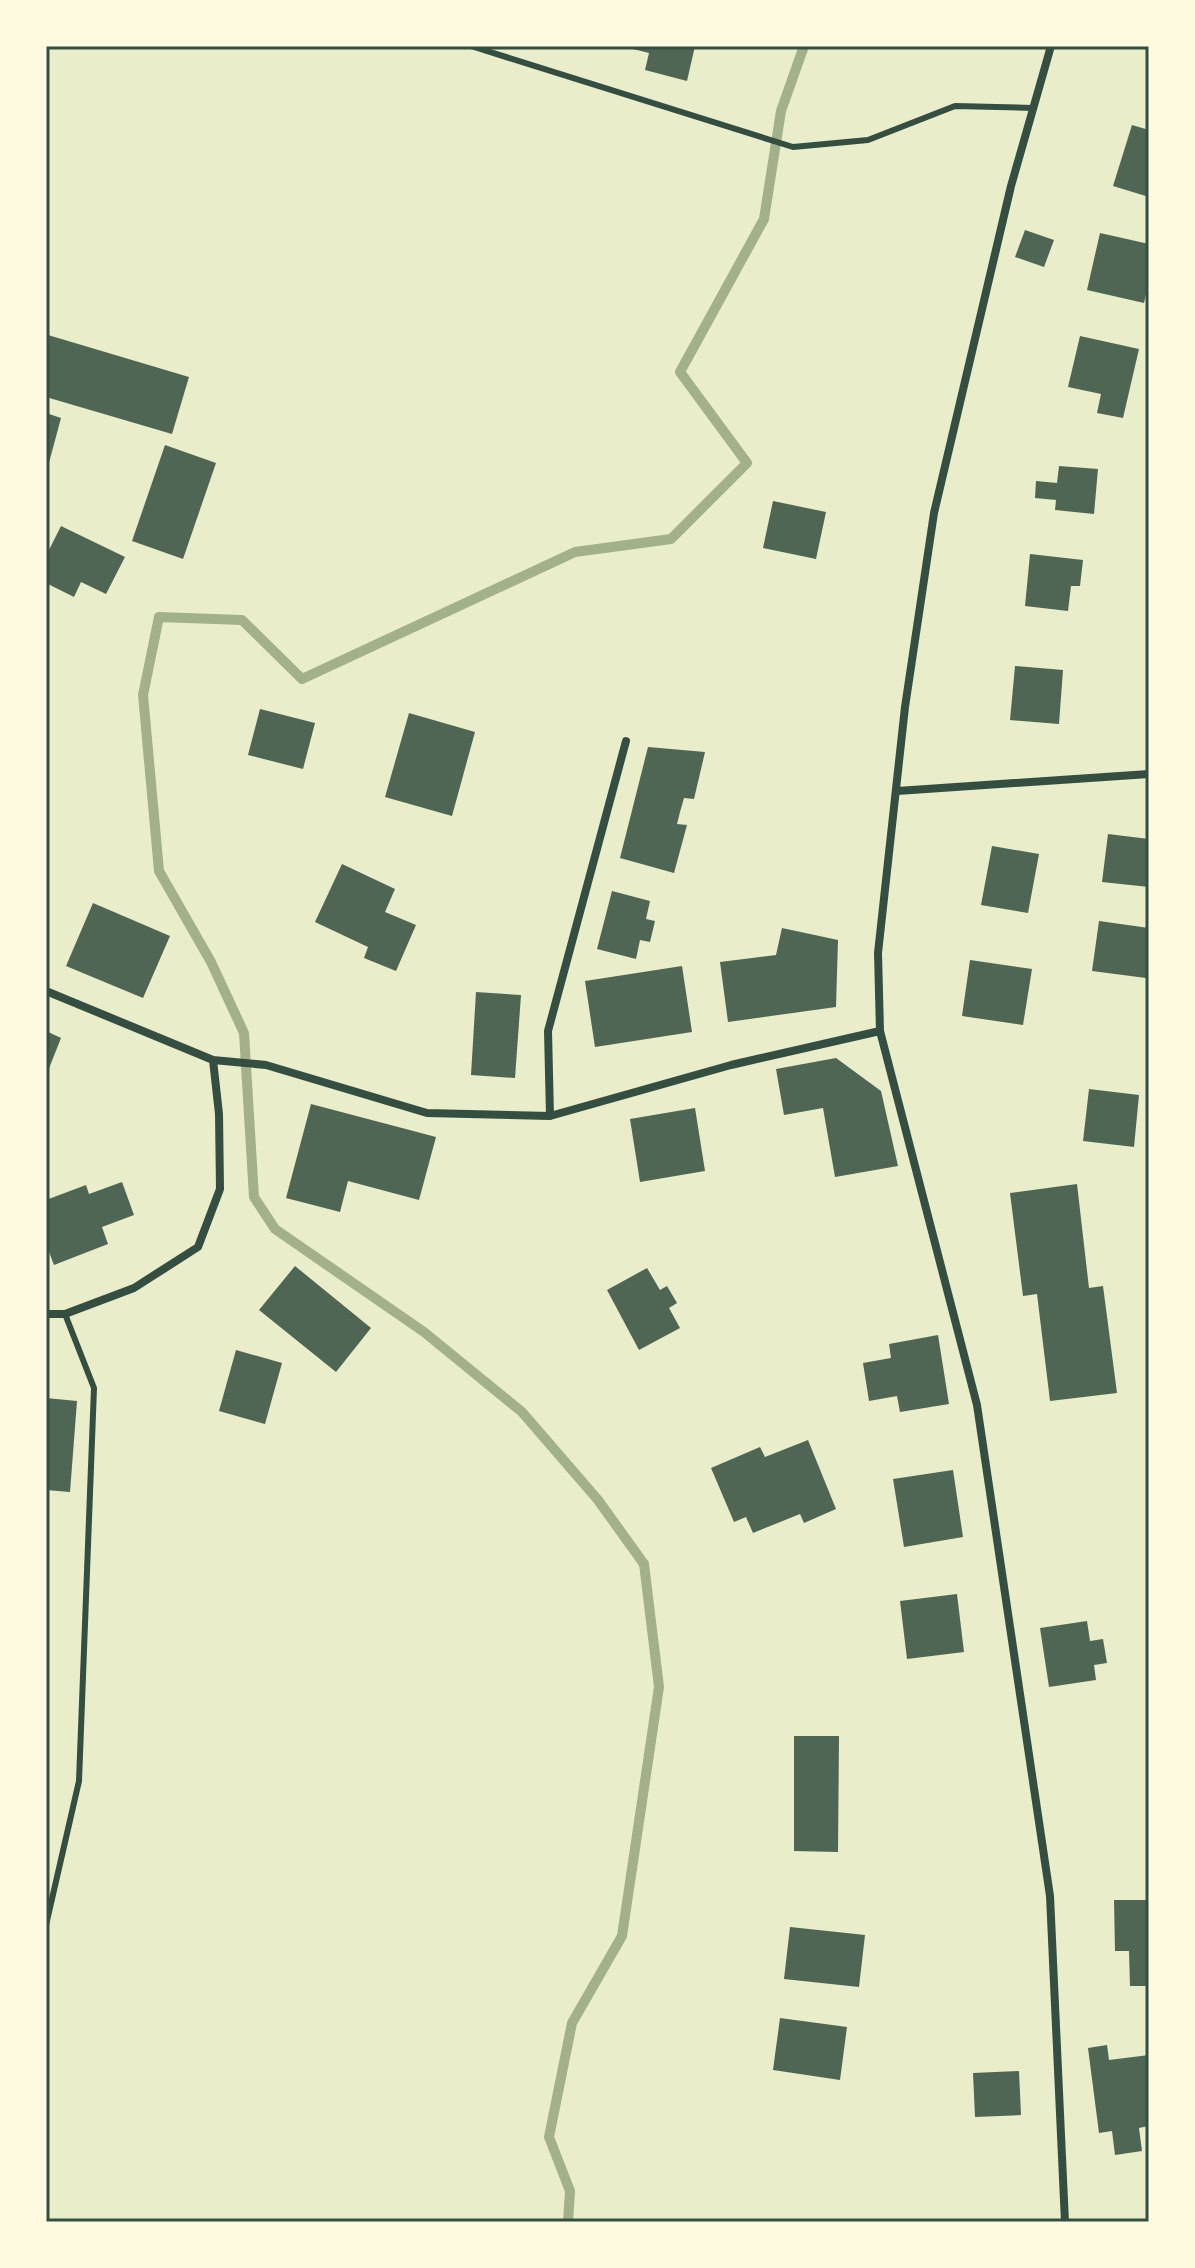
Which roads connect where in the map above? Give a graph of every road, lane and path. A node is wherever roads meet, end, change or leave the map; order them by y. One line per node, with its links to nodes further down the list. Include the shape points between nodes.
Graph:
1 (471, 46): 3 (lane, via 793,147 868,140 955,106)
2 (1051, 46): 3 (street)
3 (1033, 108): 6 (street, via 934,513)
4 (626, 741): 10 (street, via 548,1031)
5 (1149, 774): 6 (street)
6 (897, 791): 8 (street, via 878,953)
7 (46, 991): 9 (street)
8 (880, 1031): 10 (street, via 731,1065); 14 (street, via 977,1405 1050,1896)
9 (213, 1060): 10 (street, via 266,1065 427,1113); 12 (street, via 220,1189 198,1247 134,1288)
10 (550, 1116)
11 (46, 1314): 12 (street)
12 (65, 1314): 13 (lane, via 94,1388 79,1781)
13 (46, 1925)
14 (1065, 2222)

